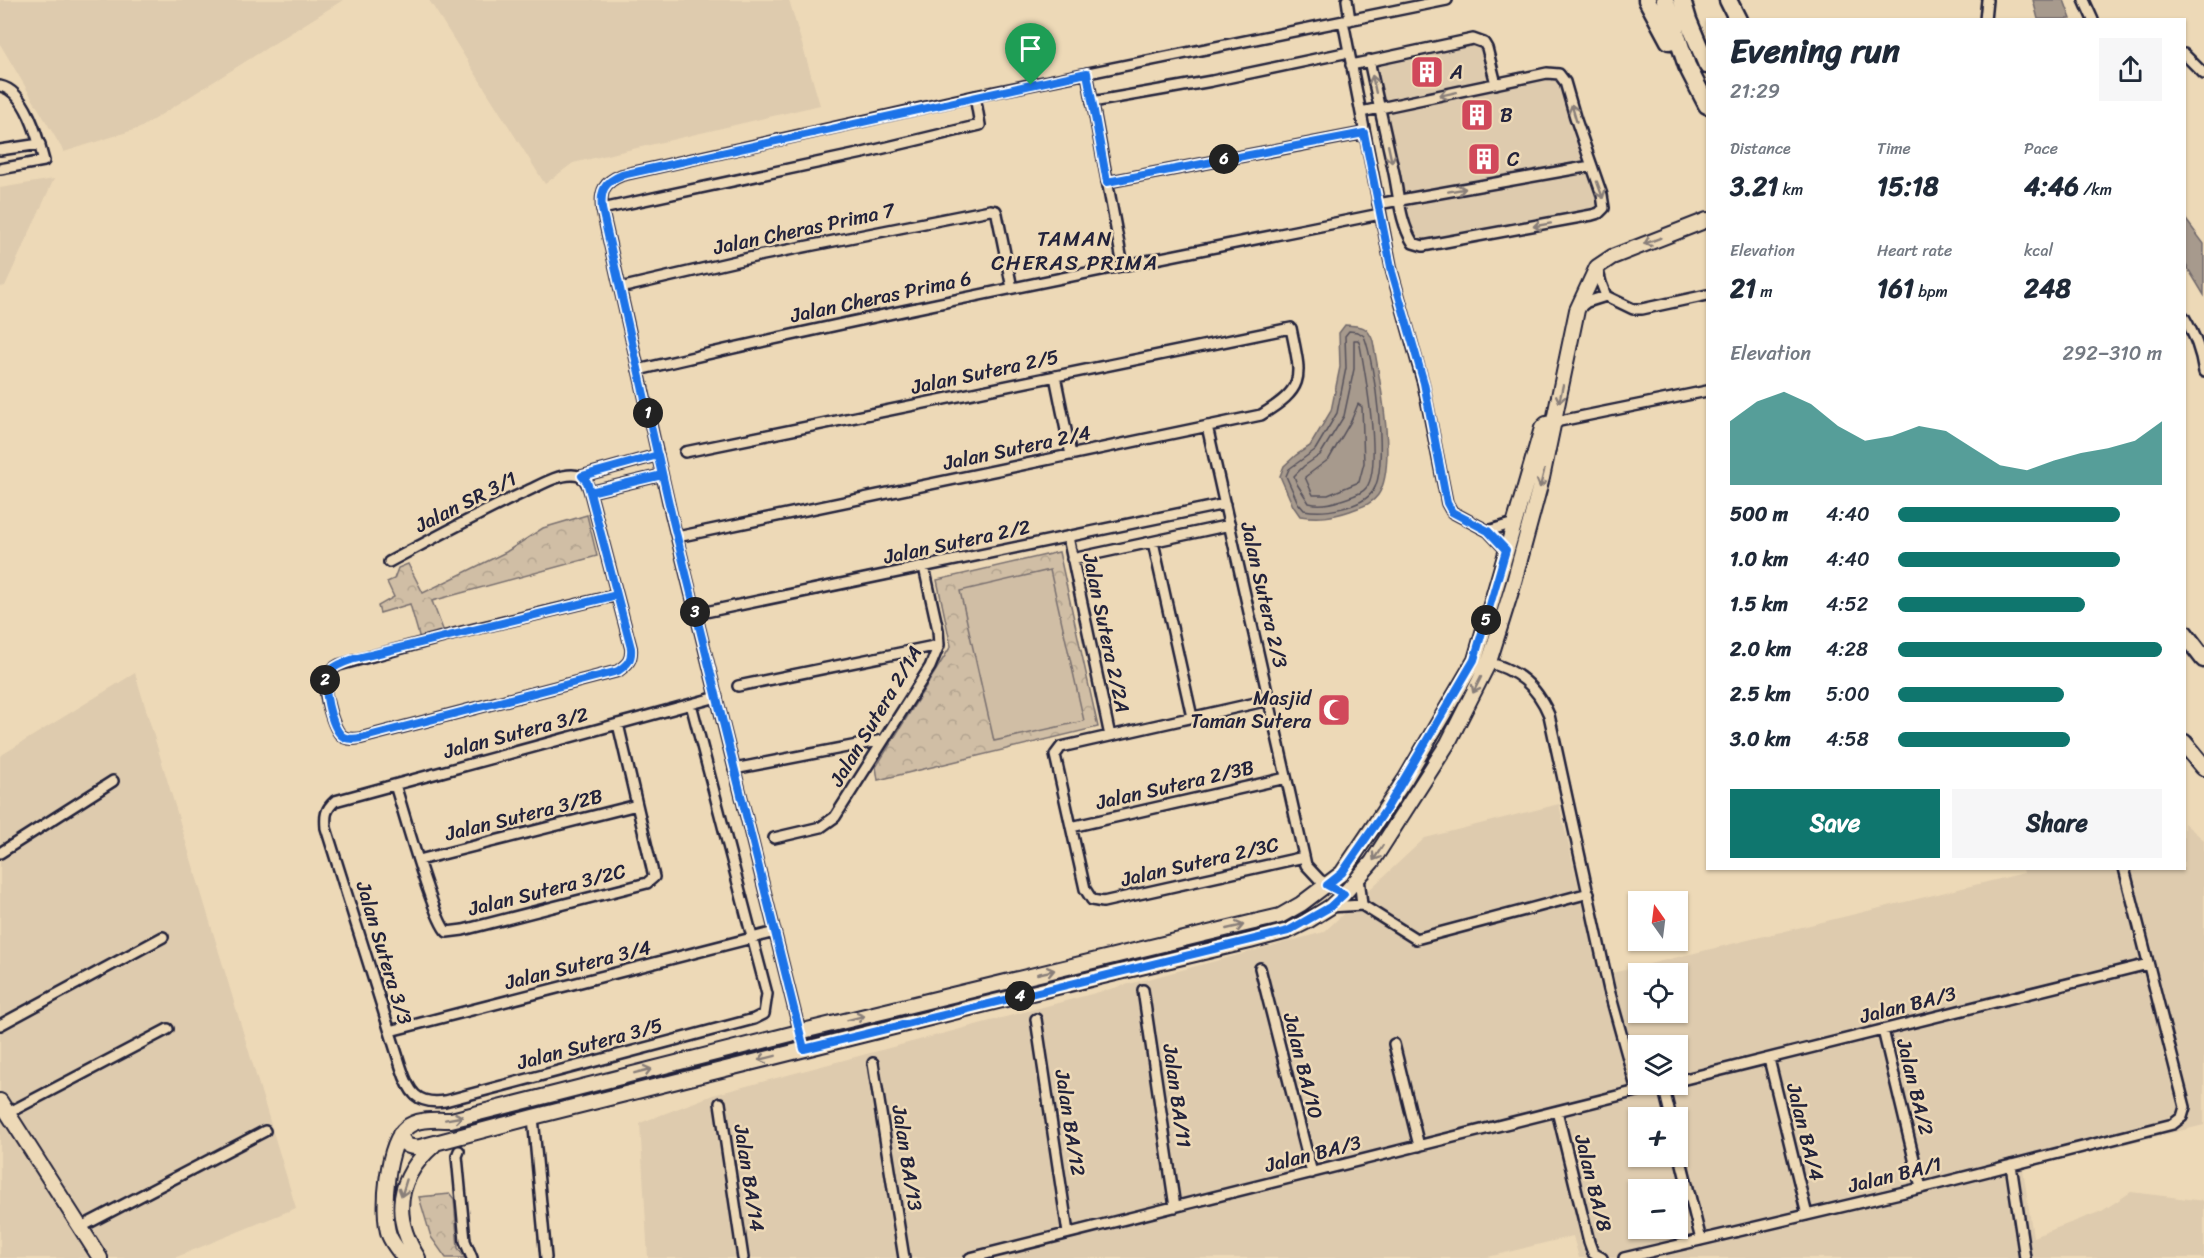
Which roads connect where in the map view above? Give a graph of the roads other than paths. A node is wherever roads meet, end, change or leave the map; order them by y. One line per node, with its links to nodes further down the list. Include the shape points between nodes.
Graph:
1 (1347, 0): 10 (street)
2 (1447, 0): 9 (street)
3 (1647, 0): 19 (highway)
4 (1665, 0): 19 (highway)
5 (1682, 0): 17 (highway)
6 (1728, 0): 11 (highway)
7 (1987, 0): 12 (street)
8 (2084, 0): 13 (street)
9 (1399, 5): 10 (street)
10 (1347, 17): 14 (street); 20 (street)
11 (1737, 18)
12 (1985, 18)
13 (2092, 18)
14 (1349, 52): 18 (street); 25 (street)
15 (2186, 56): 21 (street)
16 (1369, 60): 18 (street); 22 (street, via 1479,40 1487,48); 27 (street, one-way to 16)
17 (1706, 63)
18 (1351, 65): 28 (street)
19 (1687, 66): 26 (highway)
20 (1087, 73): 24 (street); 25 (street)
21 (2204, 74)
22 (1496, 84): 27 (street, one-way to 27); 32 (street, one-way to 22, via 1565,82 1559,74 1546,73)
23 (0, 86): 30 (street, via 16,92)
24 (975, 96): 37 (street, via 622,175 610,179 603,188); 37 (street, via 980,124)
25 (1092, 102): 34 (street)
26 (1706, 103)
27 (1380, 108): 28 (street); 35 (street, one-way to 35)
28 (1360, 112): 29 (street)
29 (1364, 133): 34 (street); 36 (street)
30 (40, 144): 31 (street); 33 (street, via 44,161)
31 (0, 150)
32 (1591, 166): 35 (street, one-way to 32); 35 (street, one-way to 35, via 1604,202 1599,213 1423,246 1413,243 1404,229)
33 (0, 169)
34 (1107, 182): 40 (street)
35 (1399, 200): 36 (street)
36 (1378, 204): 38 (street)
37 (602, 209): 42 (street)
38 (1380, 214): 40 (street, Jalan Cheras Prima 6); 64 (street, via 1392,272 1424,383 1447,503 1452,512)
39 (1706, 220): 41 (street, one-way to 41, via 1612,257)
40 (1123, 266): 43 (street, Jalan Cheras Prima 6)
41 (1597, 267): 44 (street); 46 (street)
42 (620, 288): 43 (street, Jalan Cheras Prima 7, via 990,210 996,211); 49 (street)
43 (1012, 288): 49 (street, Jalan Cheras Prima 6)
44 (1606, 296): 45 (street, via 1633,309); 46 (street)
45 (1706, 296)
46 (1577, 310): 53 (street, one-way to 53)
47 (2186, 320): 50 (street, via 2201,351)
48 (1291, 328): 51 (street, Jalan Sutera 2/5); 54 (street, Jalan Sutera 2/4, via 1299,366 1292,392 1261,415)
49 (638, 370): 56 (street)
50 (2204, 372)
51 (1055, 376): 55 (street, Jalan Sutera 2/5); 57 (street)
52 (1706, 391): 53 (street)
53 (1554, 422): 62 (street, via 1542,428); 78 (street, one-way to 78, via 1514,582)
54 (1208, 426): 57 (street, Jalan Sutera 2/4); 61 (street, Jalan Sutera 2/3)
55 (685, 452)
56 (658, 455): 58 (street); 59 (street)
57 (1071, 455): 65 (street, Jalan Sutera 2/4)
58 (662, 475): 60 (street); 65 (street)
59 (582, 476): 60 (street); 70 (street, Jalan SR 3/1, via 562,476 476,515)
60 (590, 492): 72 (street)
61 (1225, 504): 63 (street, Jalan Sutera 2/3); 66 (street, Jalan Sutera 2/2)
62 (1514, 524): 64 (street); 68 (street)
63 (1230, 525): 67 (street); 81 (street, Jalan Sutera 2/3)
64 (1488, 531): 68 (street)
65 (677, 537): 73 (street)
66 (1068, 537): 69 (street, Jalan Sutera 2/2A); 71 (street, Jalan Sutera 2/2)
67 (1153, 542): 69 (street); 83 (street)
68 (1506, 550): 77 (street)
69 (1072, 559): 85 (street, Jalan Sutera 2/2A)
70 (389, 562)
71 (924, 567): 73 (street, Jalan Sutera 2/2); 75 (street, Jalan Sutera 2/1A)
72 (617, 595): 72 (street, via 632,657 618,671 361,738 349,739 336,728 325,680 339,664)
73 (696, 614): 80 (street)
74 (2186, 636): 76 (highway)
75 (939, 645): 79 (street); 86 (street, Jalan Sutera 2/1A, via 930,667)
76 (2204, 659)
77 (1474, 660): 78 (street); 102 (street, via 1387,808 1342,873)
78 (1489, 662): 101 (street, one-way to 101, via 1448,743); 103 (street, via 1523,678 1543,700)
79 (738, 686)
80 (717, 698): 82 (street, Jalan Sutera 3/2); 89 (street)
81 (1269, 700): 83 (street); 90 (street, Jalan Sutera 2/3)
82 (691, 704): 84 (street, Jalan Sutera 3/2); 109 (street)
83 (1192, 717): 85 (street)
84 (618, 724): 92 (street, Jalan Sutera 3/2); 93 (street)
85 (1110, 736): 95 (street, via 1061,747 1055,755)
86 (883, 740): 89 (street); 96 (street, Jalan Sutera 2/1A, via 828,824)
87 (2186, 745): 88 (highway)
88 (2204, 767)
89 (734, 769): 107 (street)
90 (1286, 778): 95 (street, Jalan Sutera 2/3B); 98 (street, Jalan Sutera 2/3)
91 (113, 781): 97 (street)
92 (395, 785): 94 (street, Jalan Sutera 3/2, via 335,801); 99 (street)
93 (637, 805): 99 (street, Jalan Sutera 3/2B); 99 (street, Jalan Sutera 3/2C, via 654,877 647,884 447,932 442,928)
94 (327, 808): 117 (street, Jalan Sutera 3/3, via 326,828)
95 (1071, 827): 98 (street, Jalan Sutera 2/3C, via 1085,889 1092,900 1104,902)
96 (774, 838)
97 (0, 853)
98 (1304, 857): 102 (street, Jalan Sutera 2/3, via 1311,873)
99 (419, 860)
100 (2124, 870): 110 (street)
101 (1359, 877): 104 (street); 105 (street)
102 (1327, 885): 104 (street, Jalan Sutera 2/3); 118 (street, one-way to 102, via 1280,916)
103 (1589, 893): 105 (street, via 1416,939); 121 (street)
104 (1344, 894): 106 (street)
105 (1362, 905): 106 (street)
106 (1330, 907): 120 (street, via 1288,931)
107 (775, 932): 109 (street, Jalan Sutera 3/4); 118 (street)
108 (164, 937): 114 (street)
109 (752, 939): 117 (street, Jalan Sutera 3/4); 126 (street, Jalan Sutera 3/5, via 767,1004 764,1014 754,1019 445,1101)
110 (2148, 964): 116 (street, Jalan BA/3); 136 (street, Jalan BA/1, via 2185,1107 2182,1117 2173,1124)
111 (1260, 968): 138 (street, Jalan BA/10)
112 (1143, 990): 140 (street, Jalan BA/11)
113 (1036, 1019): 144 (street, Jalan BA/12)
114 (0, 1025)
115 (168, 1029): 128 (street)
116 (1883, 1030): 122 (street, Jalan BA/3); 139 (street, Jalan BA/2)
117 (390, 1031): 126 (street, Jalan Sutera 3/3, via 409,1090)
118 (799, 1032): 120 (street); 132 (street, one-way to 118, via 419,1121 451,1120)
119 (1394, 1044): 134 (street)
120 (804, 1049): 130 (street, one-way to 130)
121 (1628, 1059)
122 (1769, 1059): 124 (street, Jalan BA/3); 142 (street, Jalan BA/4)
123 (873, 1063): 153 (street, Jalan BA/13)
124 (1688, 1079)
125 (1628, 1093): 129 (street, Jalan BA/3)
126 (425, 1101)
127 (720, 1103): 152 (street, Jalan BA/14)
128 (4, 1107): 143 (street)
129 (1557, 1111): 134 (street, Jalan BA/3); 155 (street, Jalan BA/8, via 1589,1242 1593,1253)
130 (533, 1117): 133 (street); 151 (street)
131 (265, 1131): 143 (street)
132 (400, 1134): 133 (street, via 411,1148); 145 (street, via 394,1145 386,1195)
133 (438, 1142): 141 (street, one-way to 141, via 419,1158 408,1175 401,1196)
134 (1419, 1146): 138 (street, Jalan BA/3)
135 (459, 1151): 150 (street, via 465,1240)
136 (2011, 1165): 139 (street, Jalan BA/1); 157 (street)
137 (1683, 1167): 146 (street)
138 (1312, 1173): 140 (street, Jalan BA/3)
139 (1921, 1188): 142 (street, Jalan BA/1)
140 (1175, 1207): 144 (street, Jalan BA/3)
141 (402, 1214): 145 (street); 149 (street, via 407,1241)
142 (1807, 1215): 146 (street, Jalan BA/1)
143 (81, 1227): 147 (street)
144 (1068, 1233): 154 (street, Jalan BA/3)
145 (389, 1234): 148 (street)
146 (1701, 1240): 156 (street, Jalan BA/1)
147 (100, 1258)
148 (404, 1258)
149 (418, 1258)
150 (472, 1258)
151 (546, 1258)
152 (743, 1258)
153 (904, 1258)
154 (970, 1258)
155 (1602, 1258)
156 (1624, 1258)
157 (2025, 1258)

